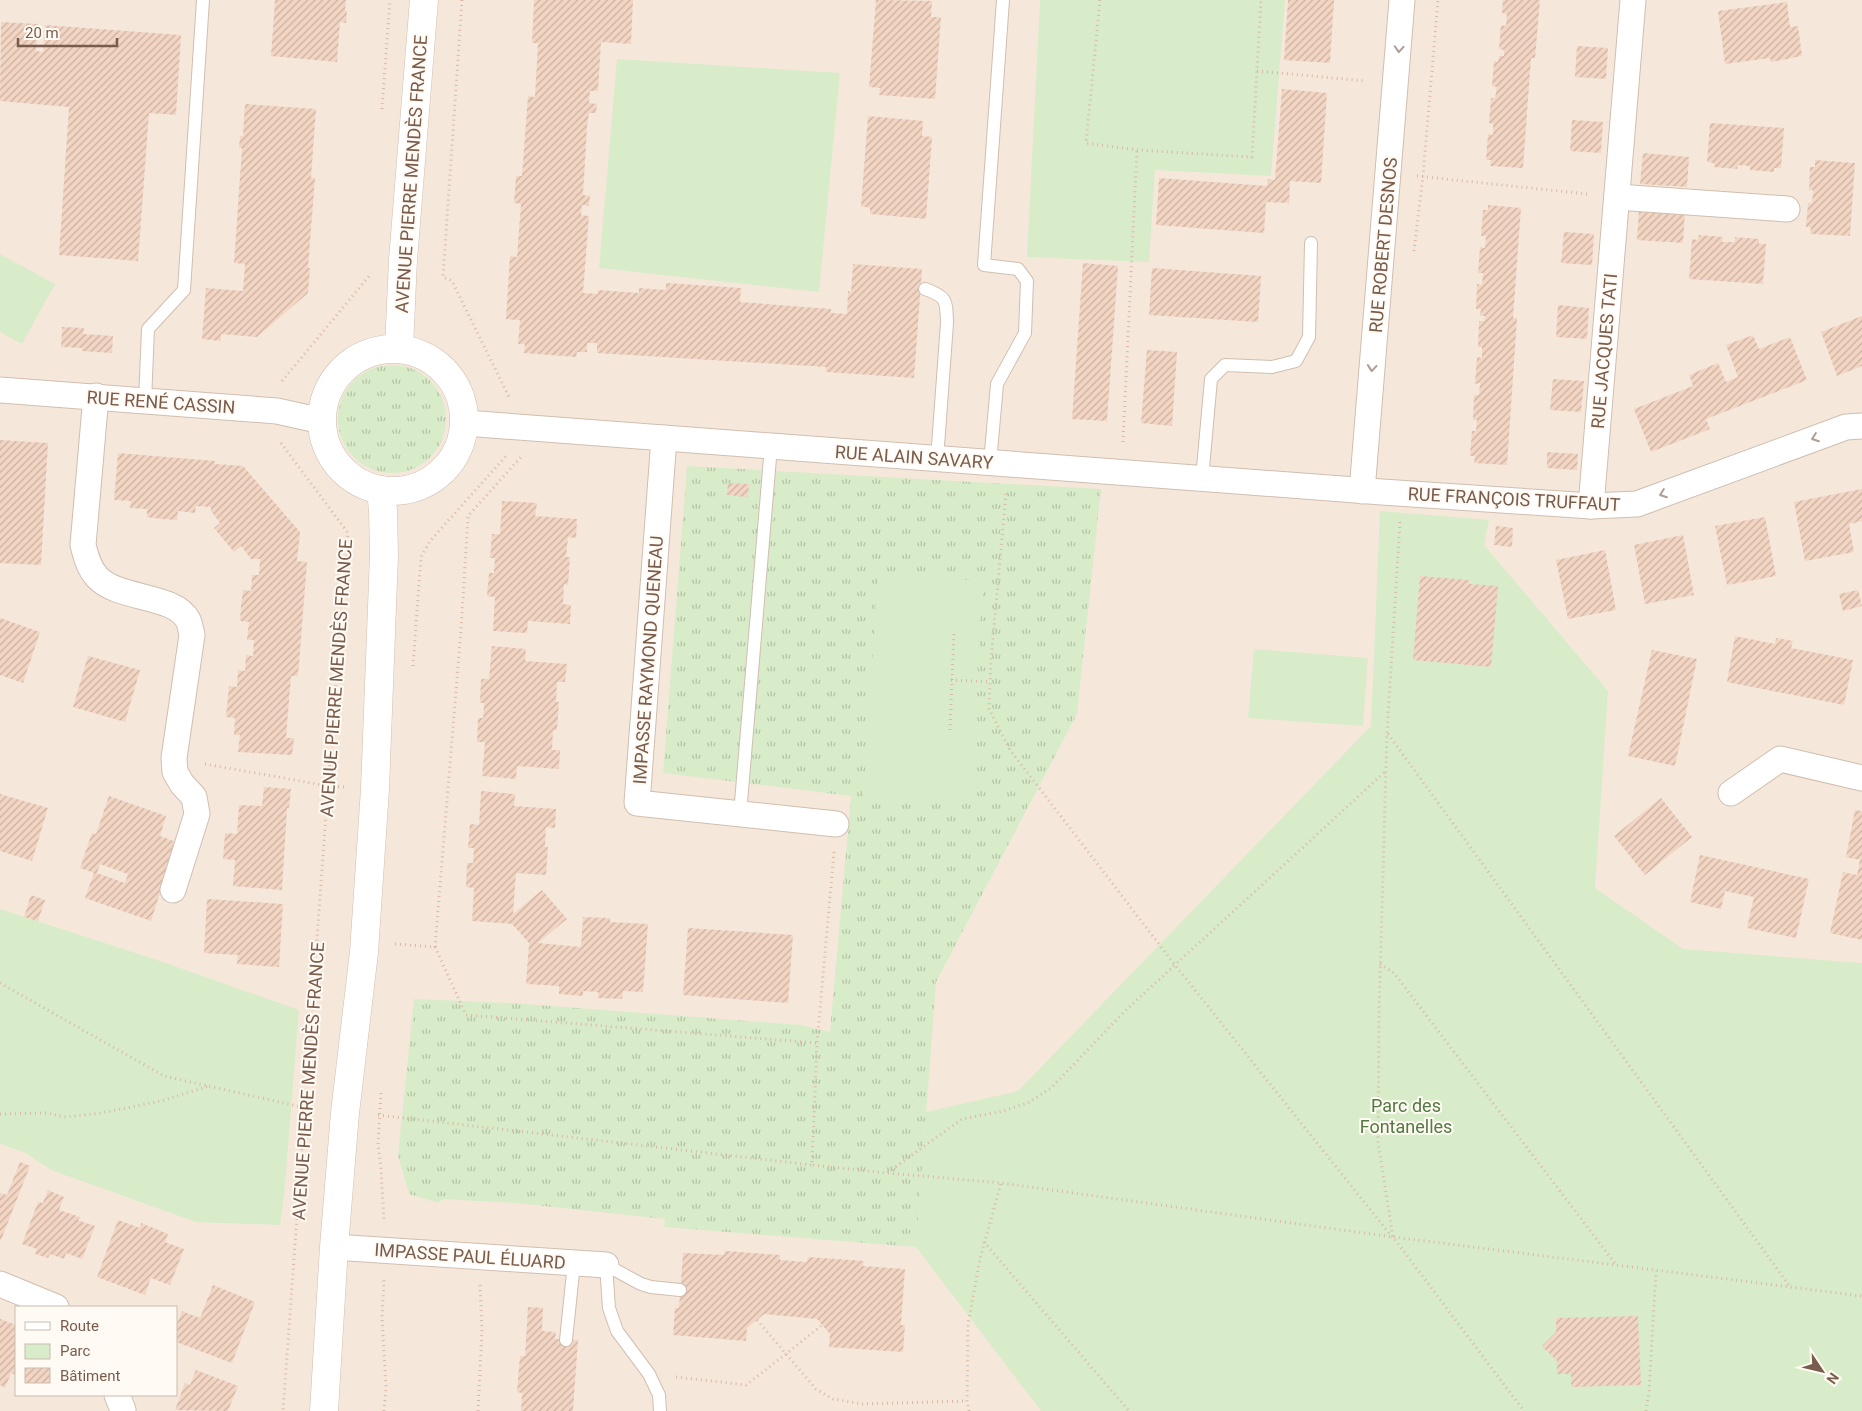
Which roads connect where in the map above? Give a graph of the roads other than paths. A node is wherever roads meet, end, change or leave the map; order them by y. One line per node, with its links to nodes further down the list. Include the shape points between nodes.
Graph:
1 (203, 0): 13 (lane, via 184,290 148,329)
2 (424, 0): 10 (street, AVENUE PIERRE MENDÈS FRANCE)
3 (1003, 0): 20 (lane, via 984,265 1018,269 1027,281 1025,333 997,384)
4 (1402, 0): 23 (street, RUE ROBERT DESNOS, one-way to 23)
5 (1633, 0): 6 (street, RUE JACQUES TATI)
6 (1617, 197): 7 (street); 24 (street, RUE JACQUES TATI)
7 (1788, 210)
8 (1311, 243): 21 (lane, via 1309,336 1296,362 1272,367 1225,365 1211,379)
9 (925, 289): 19 (lane, via 939,294 946,301)
10 (399, 348): 14 (street, via 361,356 345,367 332,383 324,401); 15 (street, via 434,360 447,372 463,405)
11 (0, 390): 12 (street, RUE RENÉ CASSIN)
12 (96, 396): 13 (street, RUE RENÉ CASSIN); 29 (street, via 83,545 88,562 98,578 116,589 175,607 188,620 192,635 174,758 175,772 194,797 197,814)
13 (145, 401): 14 (street, RUE RENÉ CASSIN, via 278,411)
14 (322, 421): 22 (street, via 324,437 338,466 350,478)
15 (465, 423): 17 (street, RUE ALAIN SAVARY); 22 (street, via 455,455 438,476 421,486 402,491)
16 (1862, 426): 24 (street, RUE FRANÇOIS TRUFFAUT, one-way to 24, via 1846,426 1637,504)
17 (664, 438): 18 (street, RUE ALAIN SAVARY); 27 (street, IMPASSE RAYMOND QUENEAU, via 637,803)
18 (771, 446): 19 (street, RUE ALAIN SAVARY); 27 (lane)
19 (937, 459): 20 (street, RUE ALAIN SAVARY)
20 (999, 464): 21 (street, RUE ALAIN SAVARY)
21 (1202, 479): 23 (street, RUE ALAIN SAVARY)
22 (381, 490): 30 (street, via 384,555 375,789 364,952 345,1113)
23 (1362, 491): 24 (street, RUE FRANÇOIS TRUFFAUT)
24 (1591, 506)
25 (1862, 778): 26 (street, via 1780,758)
26 (1731, 793)
27 (740, 814): 28 (street, IMPASSE RAYMOND QUENEAU)
28 (836, 824)
29 (172, 890)
30 (334, 1247): 31 (street, IMPASSE PAUL ÉLUARD); 37 (street)
31 (574, 1263): 32 (street, IMPASSE PAUL ÉLUARD); 36 (lane)
32 (606, 1265): 34 (lane, via 641,1284); 38 (lane, via 609,1308 617,1331 649,1374 660,1395)
33 (0, 1284): 35 (street)
34 (680, 1290)
35 (54, 1306)
36 (566, 1340)
37 (324, 1411)
38 (660, 1411)

